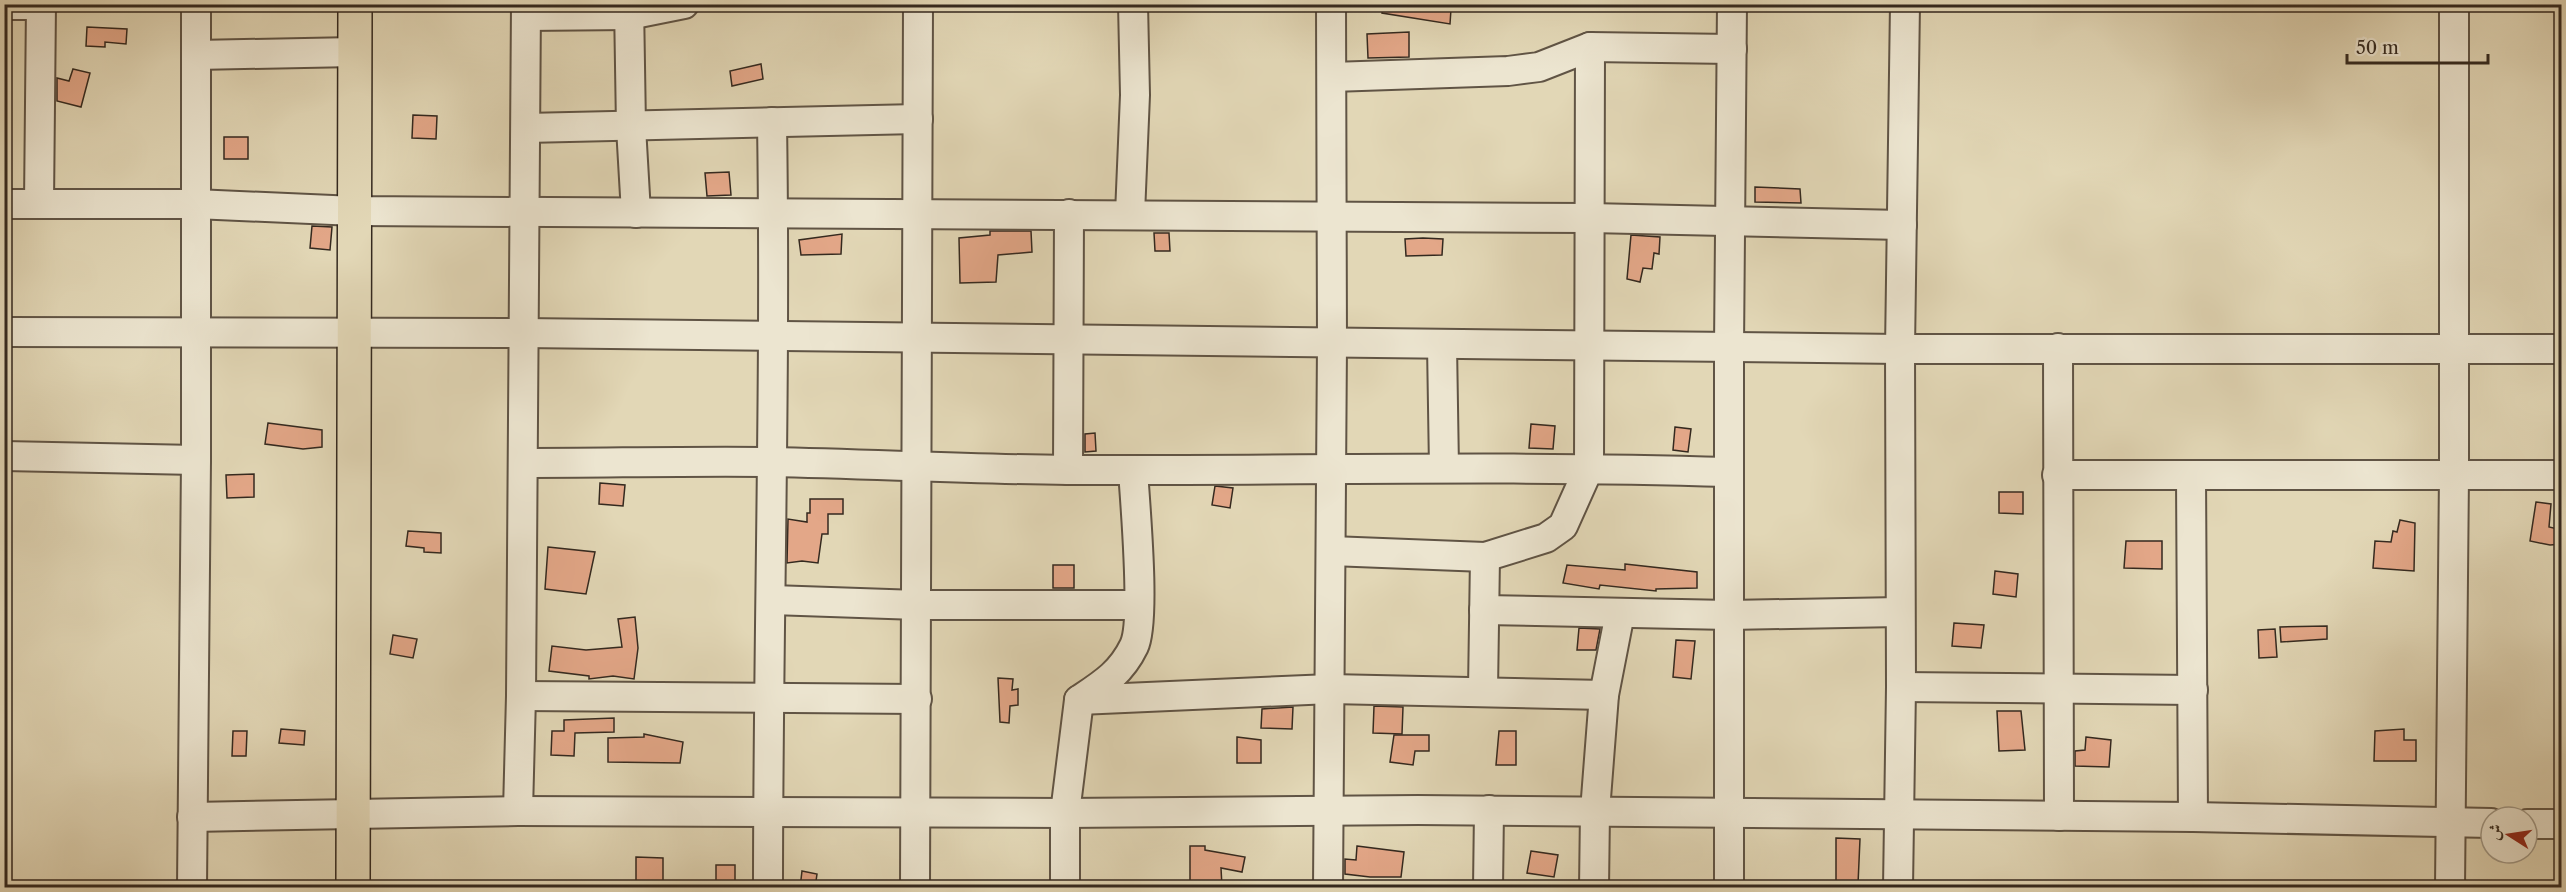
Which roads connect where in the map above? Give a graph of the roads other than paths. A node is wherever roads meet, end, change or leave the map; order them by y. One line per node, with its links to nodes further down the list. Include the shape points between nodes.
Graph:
1 (196, 4): 17 (street)
2 (355, 4): 16 (main road)
3 (684, 4): 13 (street)
4 (918, 4): 19 (street)
5 (1133, 4): 32 (street, via 1135,95)
6 (1331, 4): 18 (street)
7 (1732, 4): 15 (street)
8 (1905, 4): 36 (street)
9 (2454, 4): 49 (street)
10 (4, 5): 11 (street)
11 (41, 5): 23 (street)
12 (526, 10): 13 (street); 22 (street)
13 (629, 10): 21 (street)
14 (1590, 47): 15 (street); 18 (street, via 1539,67); 34 (street)
15 (1732, 49): 35 (street)
16 (355, 52): 17 (street); 26 (main road)
17 (196, 55): 25 (street)
18 (1332, 77): 33 (street)
19 (918, 119): 20 (street); 30 (street)
20 (772, 122): 21 (street); 29 (street)
21 (631, 127): 22 (street); 28 (street)
22 (526, 128): 27 (street)
23 (39, 203): 24 (street); 25 (street)
24 (4, 204)
25 (195, 204): 26 (street); 39 (street)
26 (355, 211): 27 (street); 40 (main road)
27 (524, 211): 28 (street); 38 (street)
28 (636, 213): 29 (street)
29 (773, 213): 30 (street); 41 (street)
30 (916, 213): 31 (street); 42 (street)
31 (1069, 214): 32 (street); 43 (street)
32 (1130, 214): 33 (street)
33 (1331, 218): 34 (street); 44 (street)
34 (1590, 218): 35 (street); 46 (street)
35 (1730, 220): 36 (street); 47 (street)
36 (1902, 225): 50 (street)
37 (4, 332): 39 (street)
38 (523, 333): 40 (street); 41 (street); 55 (street)
39 (195, 334): 40 (street); 53 (street)
40 (354, 335): 95 (main road)
41 (774, 337): 42 (street); 54 (street)
42 (915, 339): 43 (street); 56 (street)
43 (1068, 341): 44 (street); 59 (street)
44 (1332, 344): 45 (street); 61 (street)
45 (1442, 345): 46 (street); 57 (street)
46 (1590, 346): 47 (street); 58 (street)
47 (1729, 348): 50 (street); 62 (street)
48 (2058, 348): 49 (street); 50 (street); 64 (street)
49 (2453, 348): 51 (street); 63 (street)
50 (1900, 349): 73 (street)
51 (2562, 349)
52 (4, 456): 53 (street)
53 (196, 460): 97 (street)
54 (771, 462): 55 (street); 56 (street); 69 (street)
55 (523, 463): 82 (street)
56 (918, 468): 59 (street); 70 (street)
57 (1444, 468): 58 (street); 61 (street)
58 (1589, 468): 62 (street); 68 (street, via 1563,526 1546,538)
59 (1068, 470): 60 (street)
60 (1133, 470): 61 (street); 71 (street)
61 (1331, 471): 67 (street)
62 (1728, 472): 75 (street)
63 (2454, 474): 65 (street); 66 (street); 99 (street)
64 (2057, 475): 65 (street); 78 (street)
65 (2191, 476): 80 (street)
66 (2562, 476)
67 (1331, 551): 68 (street); 77 (street)
68 (1485, 557): 72 (street)
69 (772, 600): 70 (street); 83 (street)
70 (918, 605): 71 (street); 84 (street)
71 (1139, 605): 85 (street, via 1136,643 1125,662 1113,678)
72 (1484, 610): 74 (street); 79 (street)
73 (1900, 612): 75 (street); 76 (street)
74 (1620, 613): 75 (street); 81 (street)
75 (1729, 615): 92 (street)
76 (1901, 687): 78 (street); 94 (street)
77 (1330, 688): 79 (street); 85 (street); 89 (street)
78 (2058, 689): 80 (street); 96 (street)
79 (1483, 690): 81 (street)
80 (2193, 690): 98 (street)
81 (1604, 695): 90 (street)
82 (521, 696): 83 (street); 87 (street)
83 (769, 697): 84 (street); 88 (street)
84 (917, 699): 91 (street)
85 (1079, 700): 93 (street)
86 (1489, 810): 89 (street); 90 (street); 109 (street)
87 (518, 811): 88 (street); 95 (street)
88 (768, 811): 91 (street); 105 (street)
89 (1329, 811): 93 (street); 108 (street)
90 (1595, 811): 92 (street); 110 (street)
91 (916, 812): 93 (street); 106 (street)
92 (1730, 812): 94 (street); 111 (street)
93 (1065, 813): 107 (street)
94 (1899, 813): 96 (street); 112 (street)
95 (353, 814): 97 (street); 104 (main road)
96 (2059, 816): 98 (street)
97 (192, 817): 103 (street)
98 (2193, 817): 99 (street)
99 (2450, 822): 100 (street); 113 (street)
100 (2479, 823)
101 (2539, 824): 102 (street)
102 (2562, 824)
103 (192, 888)
104 (353, 888)
105 (768, 888)
106 (915, 888)
107 (1065, 888)
108 (1328, 888)
109 (1488, 888)
110 (1594, 888)
111 (1729, 888)
112 (1898, 888)
113 (2450, 888)

